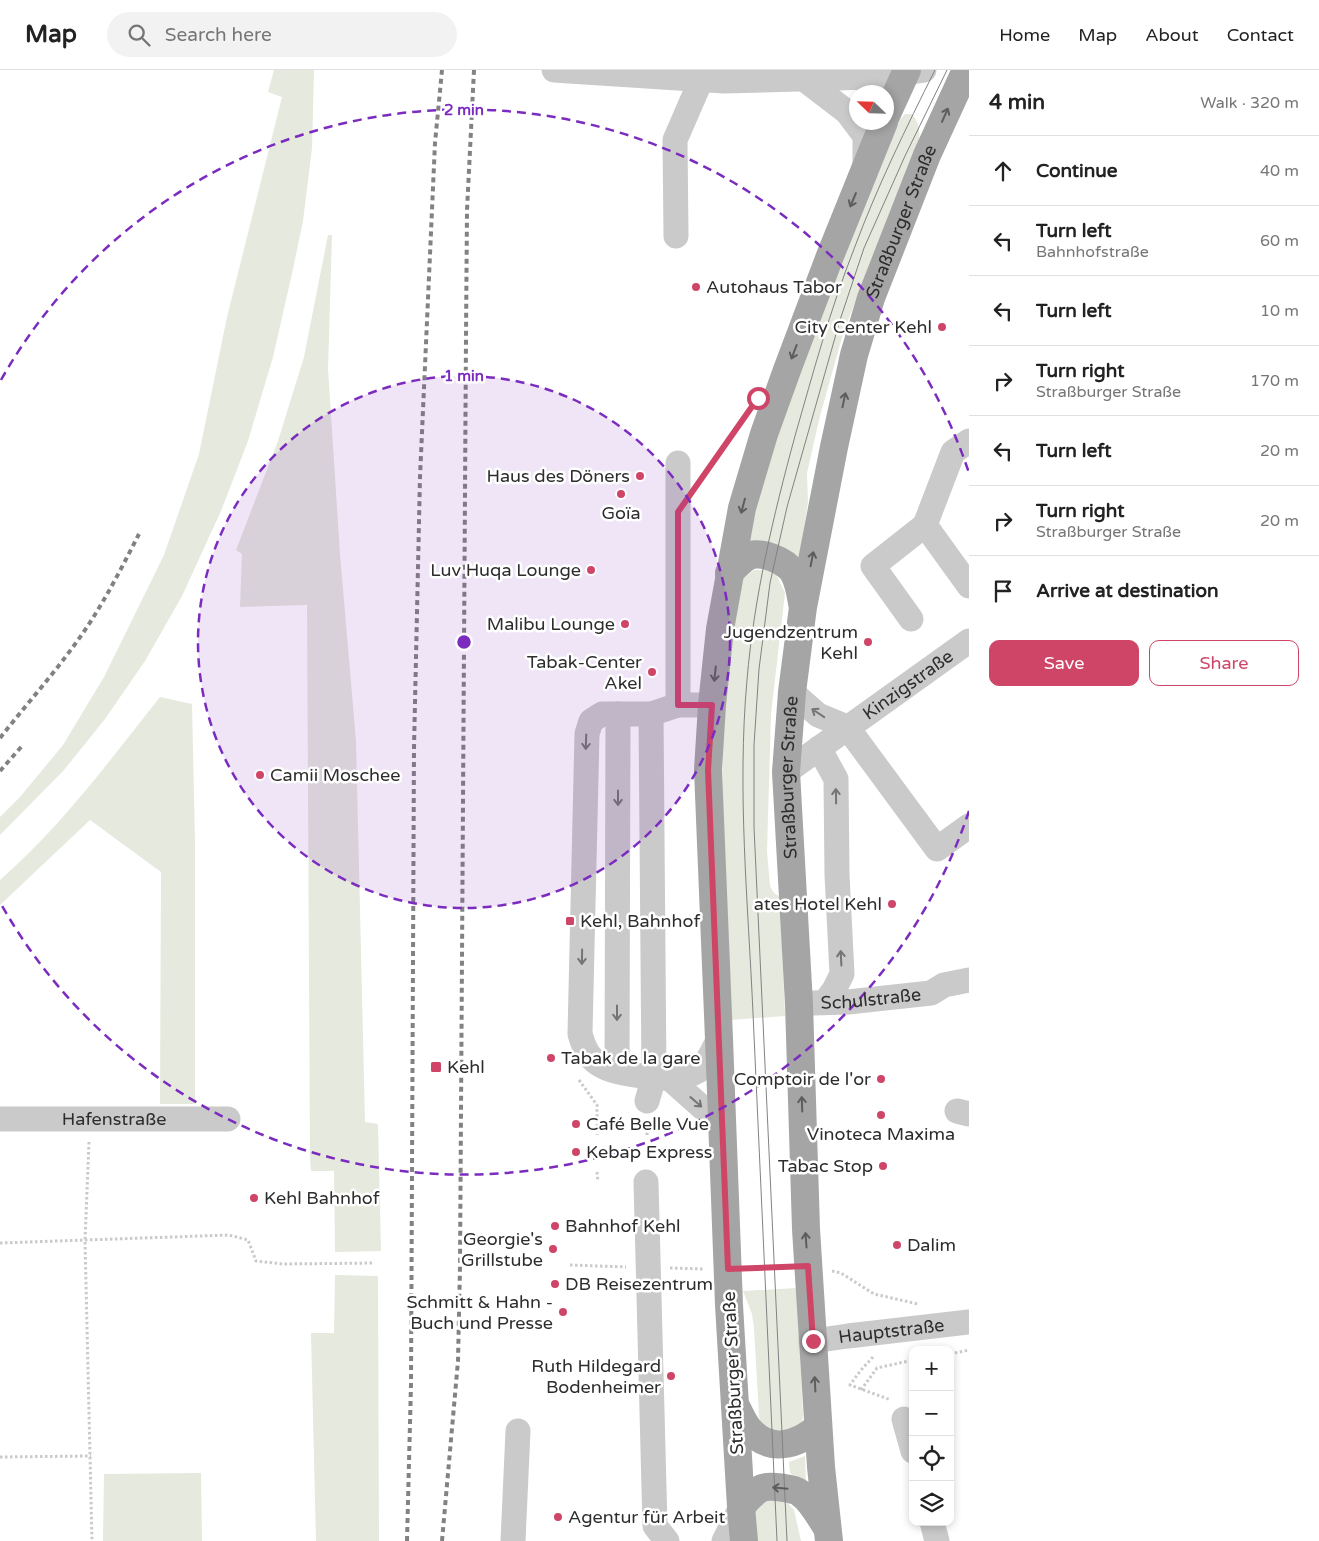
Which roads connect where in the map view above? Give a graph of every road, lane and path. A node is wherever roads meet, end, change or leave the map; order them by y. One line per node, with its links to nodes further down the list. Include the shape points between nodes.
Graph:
1 (565, 71): 3 (street)
2 (912, 71): 5 (street, via 873,77); 6 (main road)
3 (702, 76): 5 (street); 9 (street, via 675,140)
4 (961, 77): 17 (main road, Straßburger Straße, one-way to 4, via 854,355 871,298)
5 (804, 79): 8 (street, via 847,112 865,136)
6 (894, 102)
7 (881, 130): 8 (main road, Straßburger Straße)
8 (865, 173): 15 (main road, Straßburger Straße, one-way to 15, via 764,434 742,508)
9 (676, 236)
10 (741, 422): 13 (path)
11 (969, 441): 14 (street, via 954,452)
12 (678, 463): 21 (street)
13 (701, 479)
14 (925, 526): 16 (street); 18 (street, via 873,566)
15 (729, 574): 17 (main road, via 748,556 775,558 792,569 799,584); 22 (main road, Straßburger Straße, one-way to 22)
16 (969, 586)
17 (803, 607): 20 (main road, Straßburger Straße)
18 (911, 619)
19 (969, 641): 25 (street, Kinzigstraße)
20 (792, 692): 25 (street, Kinzigstraße, one-way to 20, via 818,715); 27 (main road, Straßburger Straße)
21 (678, 705): 22 (street); 24 (street)
22 (712, 705): 32 (main road, Straßburger Straße, via 708,770)
23 (618, 714): 24 (street); 33 (street, one-way to 33); 33 (street, one-way to 33, via 602,714 591,720 586,734 580,1034 590,1057 603,1067)
24 (651, 714): 35 (street)
25 (848, 728): 26 (street, Kinzigstraße); 28 (street, via 937,849)
26 (819, 748): 27 (street, Kinzigstraße); 30 (street, one-way to 26, via 842,974 836,779)
27 (786, 772): 31 (main road, Straßburger Straße)
28 (969, 826)
29 (969, 980): 30 (street, Schulstraße, via 944,985 931,993)
30 (826, 1002): 31 (street, Schulstraße)
31 (798, 1004): 48 (main road, Straßburger Straße, one-way to 31)
32 (719, 1039): 35 (street, via 700,1069 684,1077); 40 (main road, Straßburger Straße)
33 (617, 1071): 35 (street)
34 (575, 1075): 41 (path, via 597,1106)
35 (661, 1078): 36 (street); 40 (street, one-way to 40)
36 (647, 1102)
37 (228, 1118): 39 (street, Hafenstraße)
38 (0, 1119): 39 (street, Hafenstraße)
39 (89, 1119): 45 (path)
40 (722, 1126): 49 (main road, Straßburger Straße)
41 (597, 1135)
42 (597, 1172): 43 (path)
43 (598, 1182)
44 (646, 1182): 70 (street, via 656,1526)
45 (85, 1241): 46 (path); 47 (path, via 229,1236 248,1240 256,1261 284,1264); 63 (path)
46 (0, 1243)
47 (374, 1263)
48 (808, 1266): 49 (path); 51 (path, via 841,1273 874,1294 915,1302 927,1312); 52 (main road, Straßburger Straße)
49 (728, 1269): 58 (main road, Straßburger Straße)
50 (969, 1322): 51 (street, Hauptstraße)
51 (926, 1327): 52 (street, Hauptstraße)
52 (813, 1341): 60 (main road, Straßburger Straße, one-way to 52)
53 (969, 1350): 54 (path)
54 (954, 1353)
55 (909, 1361): 57 (path, via 877,1368)
56 (850, 1386): 57 (path)
57 (861, 1390): 59 (path, via 899,1404)
58 (735, 1405): 60 (main road, via 749,1430 772,1444 796,1442); 65 (main road, Straßburger Straße)
59 (904, 1419): 62 (street)
60 (818, 1426): 67 (main road, Straßburger Straße)
61 (518, 1430): 69 (street)
62 (909, 1437)
63 (91, 1456): 64 (path); 68 (path)
64 (0, 1457)
65 (741, 1506): 67 (main road, one-way to 65, via 814,1508 800,1492 763,1487); 71 (street); 72 (main road, Straßburger Straße)
66 (933, 1526): 73 (street)
67 (828, 1535)
68 (92, 1541)
69 (513, 1541)
70 (667, 1541)
71 (724, 1541)
72 (744, 1541)
73 (937, 1541)

